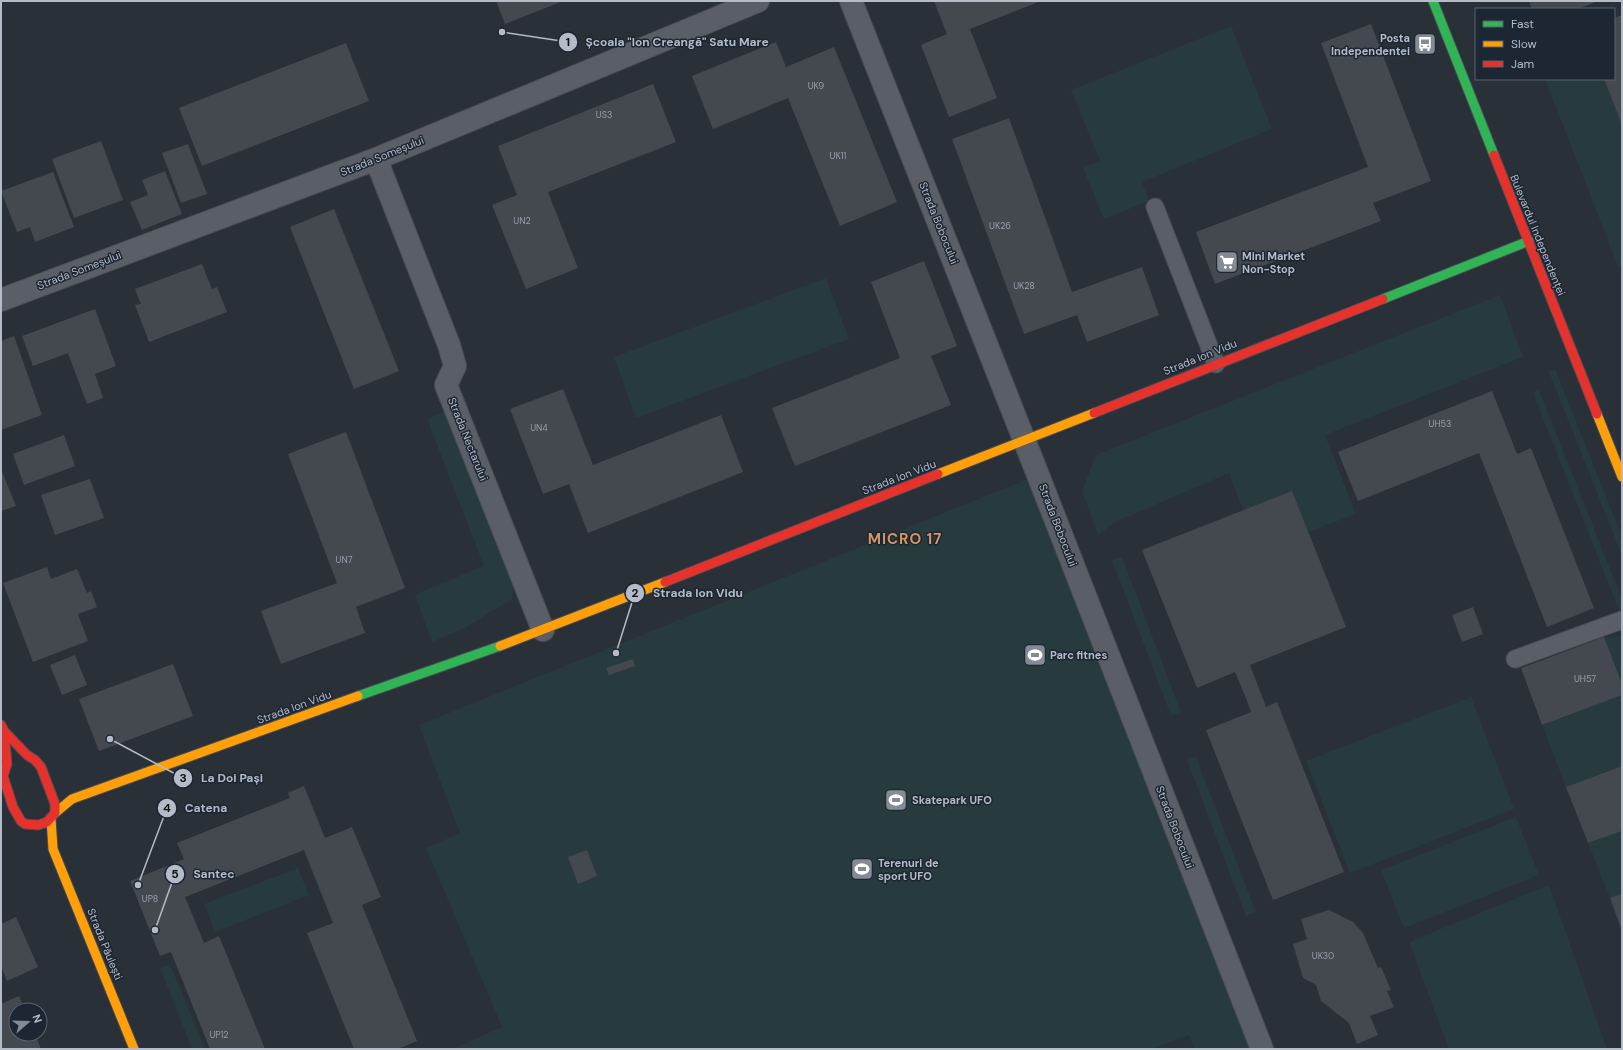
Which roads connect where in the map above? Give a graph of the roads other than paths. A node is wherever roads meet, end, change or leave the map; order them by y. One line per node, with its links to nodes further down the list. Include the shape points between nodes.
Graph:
1 (758, 1): 4 (street, Strada Someșului)
2 (851, 1): 9 (street, Strada Bobocului)
3 (1433, 1): 6 (street, Bulevardul Independenței)
4 (376, 159): 7 (street, Strada Someșului); 12 (street, Strada Nectarului, via 449,345 455,366 446,385)
5 (1155, 207): 8 (lane)
6 (1529, 241): 8 (street, Strada Ion Vidu); 10 (street, Bulevardul Independenței)
7 (1, 300)
8 (1216, 364): 9 (street, Strada Ion Vidu)
9 (1025, 441): 12 (street, Strada Ion Vidu); 24 (street, Strada Bobocului)
10 (1622, 477)
11 (1622, 620): 13 (lane)
12 (543, 630): 19 (street, Strada Ion Vidu)
13 (1516, 659)
14 (2, 728): 15 (street, Strada Păulești); 15 (street, Strada Păulești)
15 (17, 759): 16 (street, Strada Păulești); 17 (street, Strada Păulești, via 35,760 41,767)
16 (2, 776): 18 (street, Strada Păulești)
17 (52, 793): 19 (street); 20 (street, Strada Păulești, via 55,804)
18 (5, 795): 21 (street, Strada Păulești, via 21,821)
19 (72, 799): 20 (street, Strada Ion Vidu)
20 (53, 816): 21 (street, via 38,825); 22 (street, Strada Păulești)
21 (31, 825): 22 (street, Strada Păulești)
22 (53, 848): 23 (street, Strada Păulești)
23 (134, 1049)
24 (1262, 1049)

